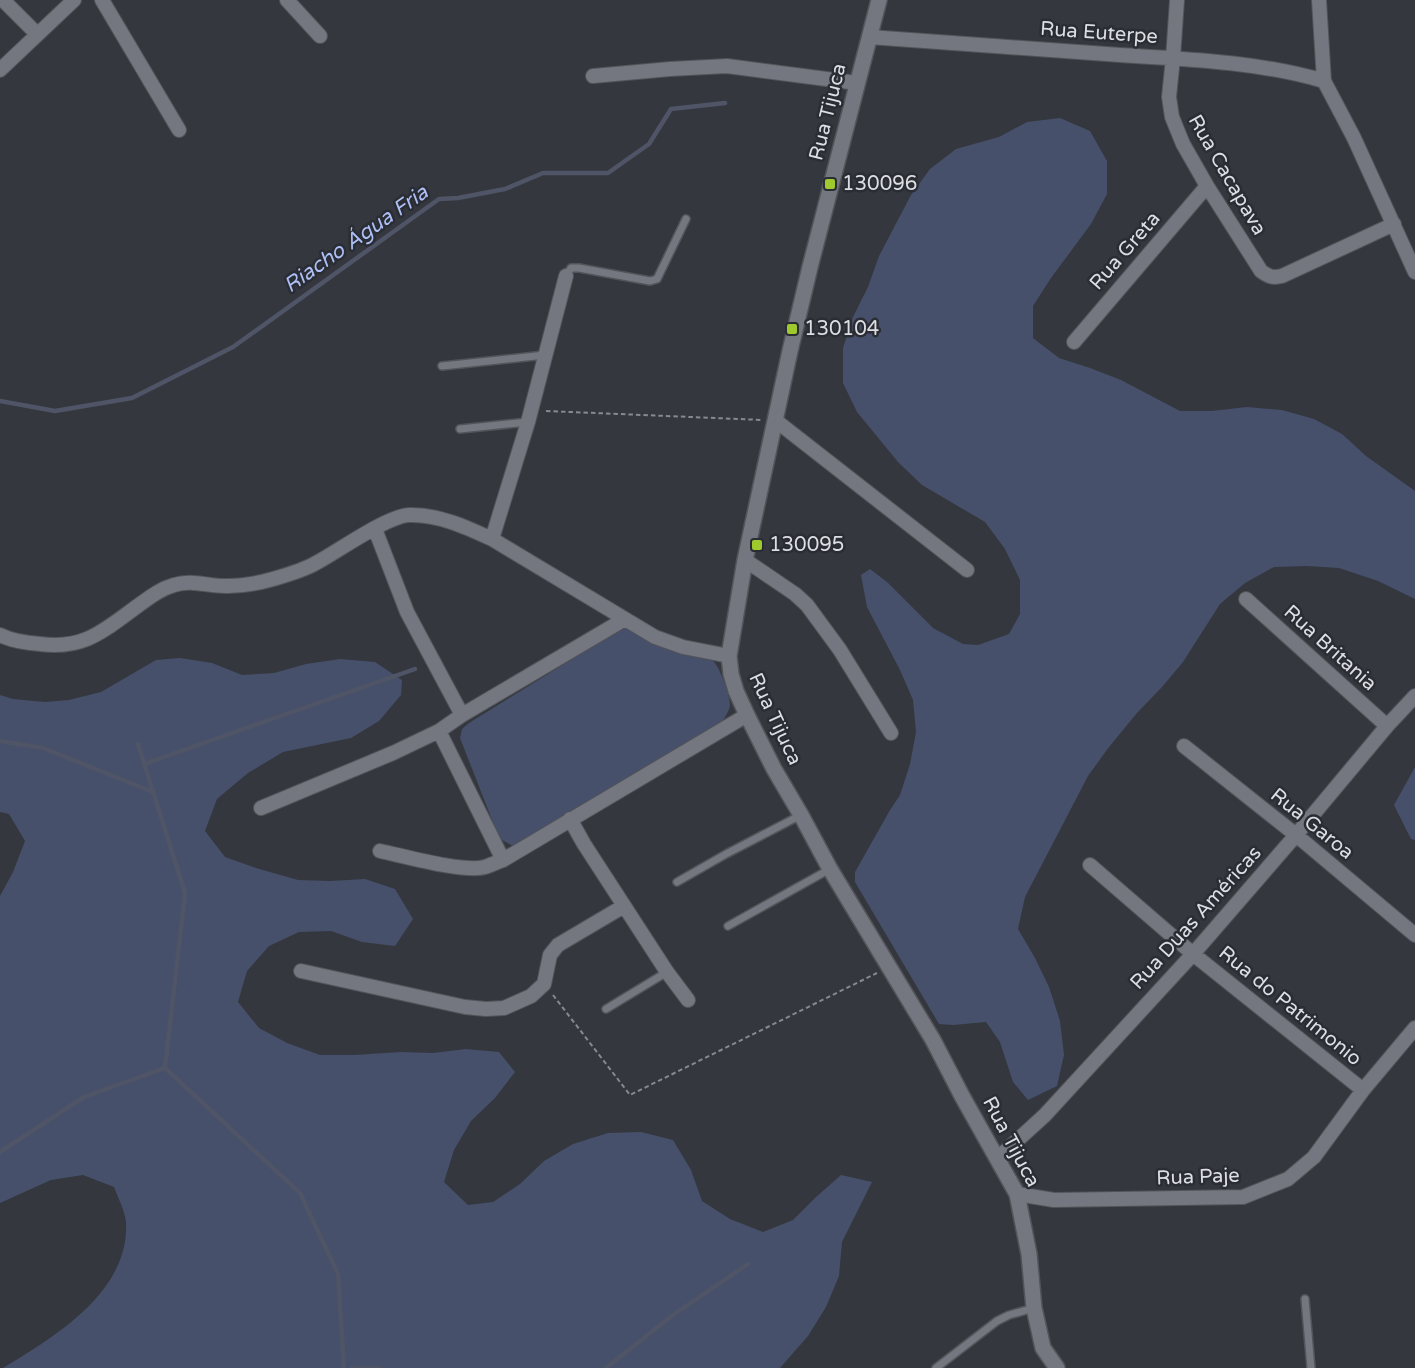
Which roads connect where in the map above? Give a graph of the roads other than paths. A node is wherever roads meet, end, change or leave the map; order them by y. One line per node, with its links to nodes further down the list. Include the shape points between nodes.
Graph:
1 (3, 0): 8 (street)
2 (74, 0): 8 (street)
3 (102, 0): 16 (street)
4 (287, 0): 9 (street)
5 (879, 0): 10 (street, Rua Tijuca)
6 (1177, 0): 11 (street, Rua Cacapava)
7 (1319, 0): 14 (street)
8 (37, 34): 12 (street)
9 (320, 36)
10 (869, 37): 11 (street, Rua Euterpe); 15 (street, Rua Tijuca)
11 (1173, 58): 14 (street, Rua Euterpe, via 1267,68); 17 (street, Rua Cacapava, via 1168,97 1172,117)
12 (0, 70)
13 (593, 76): 15 (street, via 727,66)
14 (1324, 81): 19 (street)
15 (857, 83): 26 (street, Rua Tijuca)
16 (179, 130)
17 (1207, 186): 19 (street, Rua Cacapava, via 1262,271 1274,278); 22 (street, Rua Greta)
18 (686, 219): 21 (lane, via 657,279 579,268 571,268)
19 (1394, 224): 20 (street)
20 (1415, 272)
21 (566, 276): 23 (street)
22 (1074, 342)
23 (545, 355): 24 (lane); 25 (street)
24 (442, 366)
25 (529, 416): 27 (lane); 29 (street)
26 (775, 420): 30 (street, Rua Tijuca); 31 (street)
27 (460, 429)
28 (375, 529): 29 (street, via 407,515 426,516 464,526); 34 (street, via 313,565 272,580 228,587 176,584 158,591 95,636 76,644 45,645); 37 (street, via 407,612)
29 (492, 539): 33 (street)
30 (745, 560): 35 (street, Rua Tijuca); 41 (street, via 807,605)
31 (967, 570)
32 (1246, 599): 39 (street, Rua Britania)
33 (625, 619): 35 (street, via 655,637 683,647); 37 (street)
34 (0, 635)
35 (729, 656): 38 (street, Rua Tijuca, via 736,691)
36 (1415, 696): 39 (street, Rua Duas Américas)
37 (462, 714): 40 (street)
38 (747, 715): 44 (street, Rua Tijuca); 45 (street)
39 (1387, 726): 46 (street, Rua Duas Américas)
40 (439, 731): 43 (street); 48 (street)
41 (891, 733)
42 (1184, 746): 46 (street, Rua Garoa)
43 (261, 808)
44 (801, 815): 50 (street, Rua Tijuca); 51 (lane)
45 (570, 819): 48 (street); 52 (street)
46 (1296, 835): 54 (street, Rua Garoa); 55 (street, Rua Duas Américas)
47 (380, 852): 48 (street, via 469,868)
48 (503, 860)
49 (1090, 865): 55 (street, Rua do Patrimonio)
50 (830, 868): 53 (lane); 62 (street, Rua Tijuca)
51 (676, 882)
52 (624, 906): 56 (street, via 558,945 550,955 544,984 531,996 504,1008 465,1007); 57 (street)
53 (728, 926)
54 (1415, 935)
55 (1193, 954): 61 (street, Rua do Patrimonio); 62 (street, Rua Duas Américas, via 1045,1115)
56 (300, 971)
57 (667, 972): 58 (street); 59 (lane)
58 (688, 1000)
59 (606, 1009)
60 (1415, 1028): 61 (street, Rua Paje)
61 (1363, 1090): 63 (street, Rua Paje, via 1314,1157 1288,1179 1243,1197 1054,1200)
62 (998, 1158): 63 (street, Rua Tijuca)
63 (1017, 1194): 65 (street, Rua Tijuca, via 1029,1254)
64 (1305, 1299): 68 (lane)
65 (1034, 1308): 66 (lane, via 997,1321); 67 (street, Rua Tijuca, via 1044,1348)
66 (936, 1368)
67 (1057, 1368)
68 (1311, 1368)

